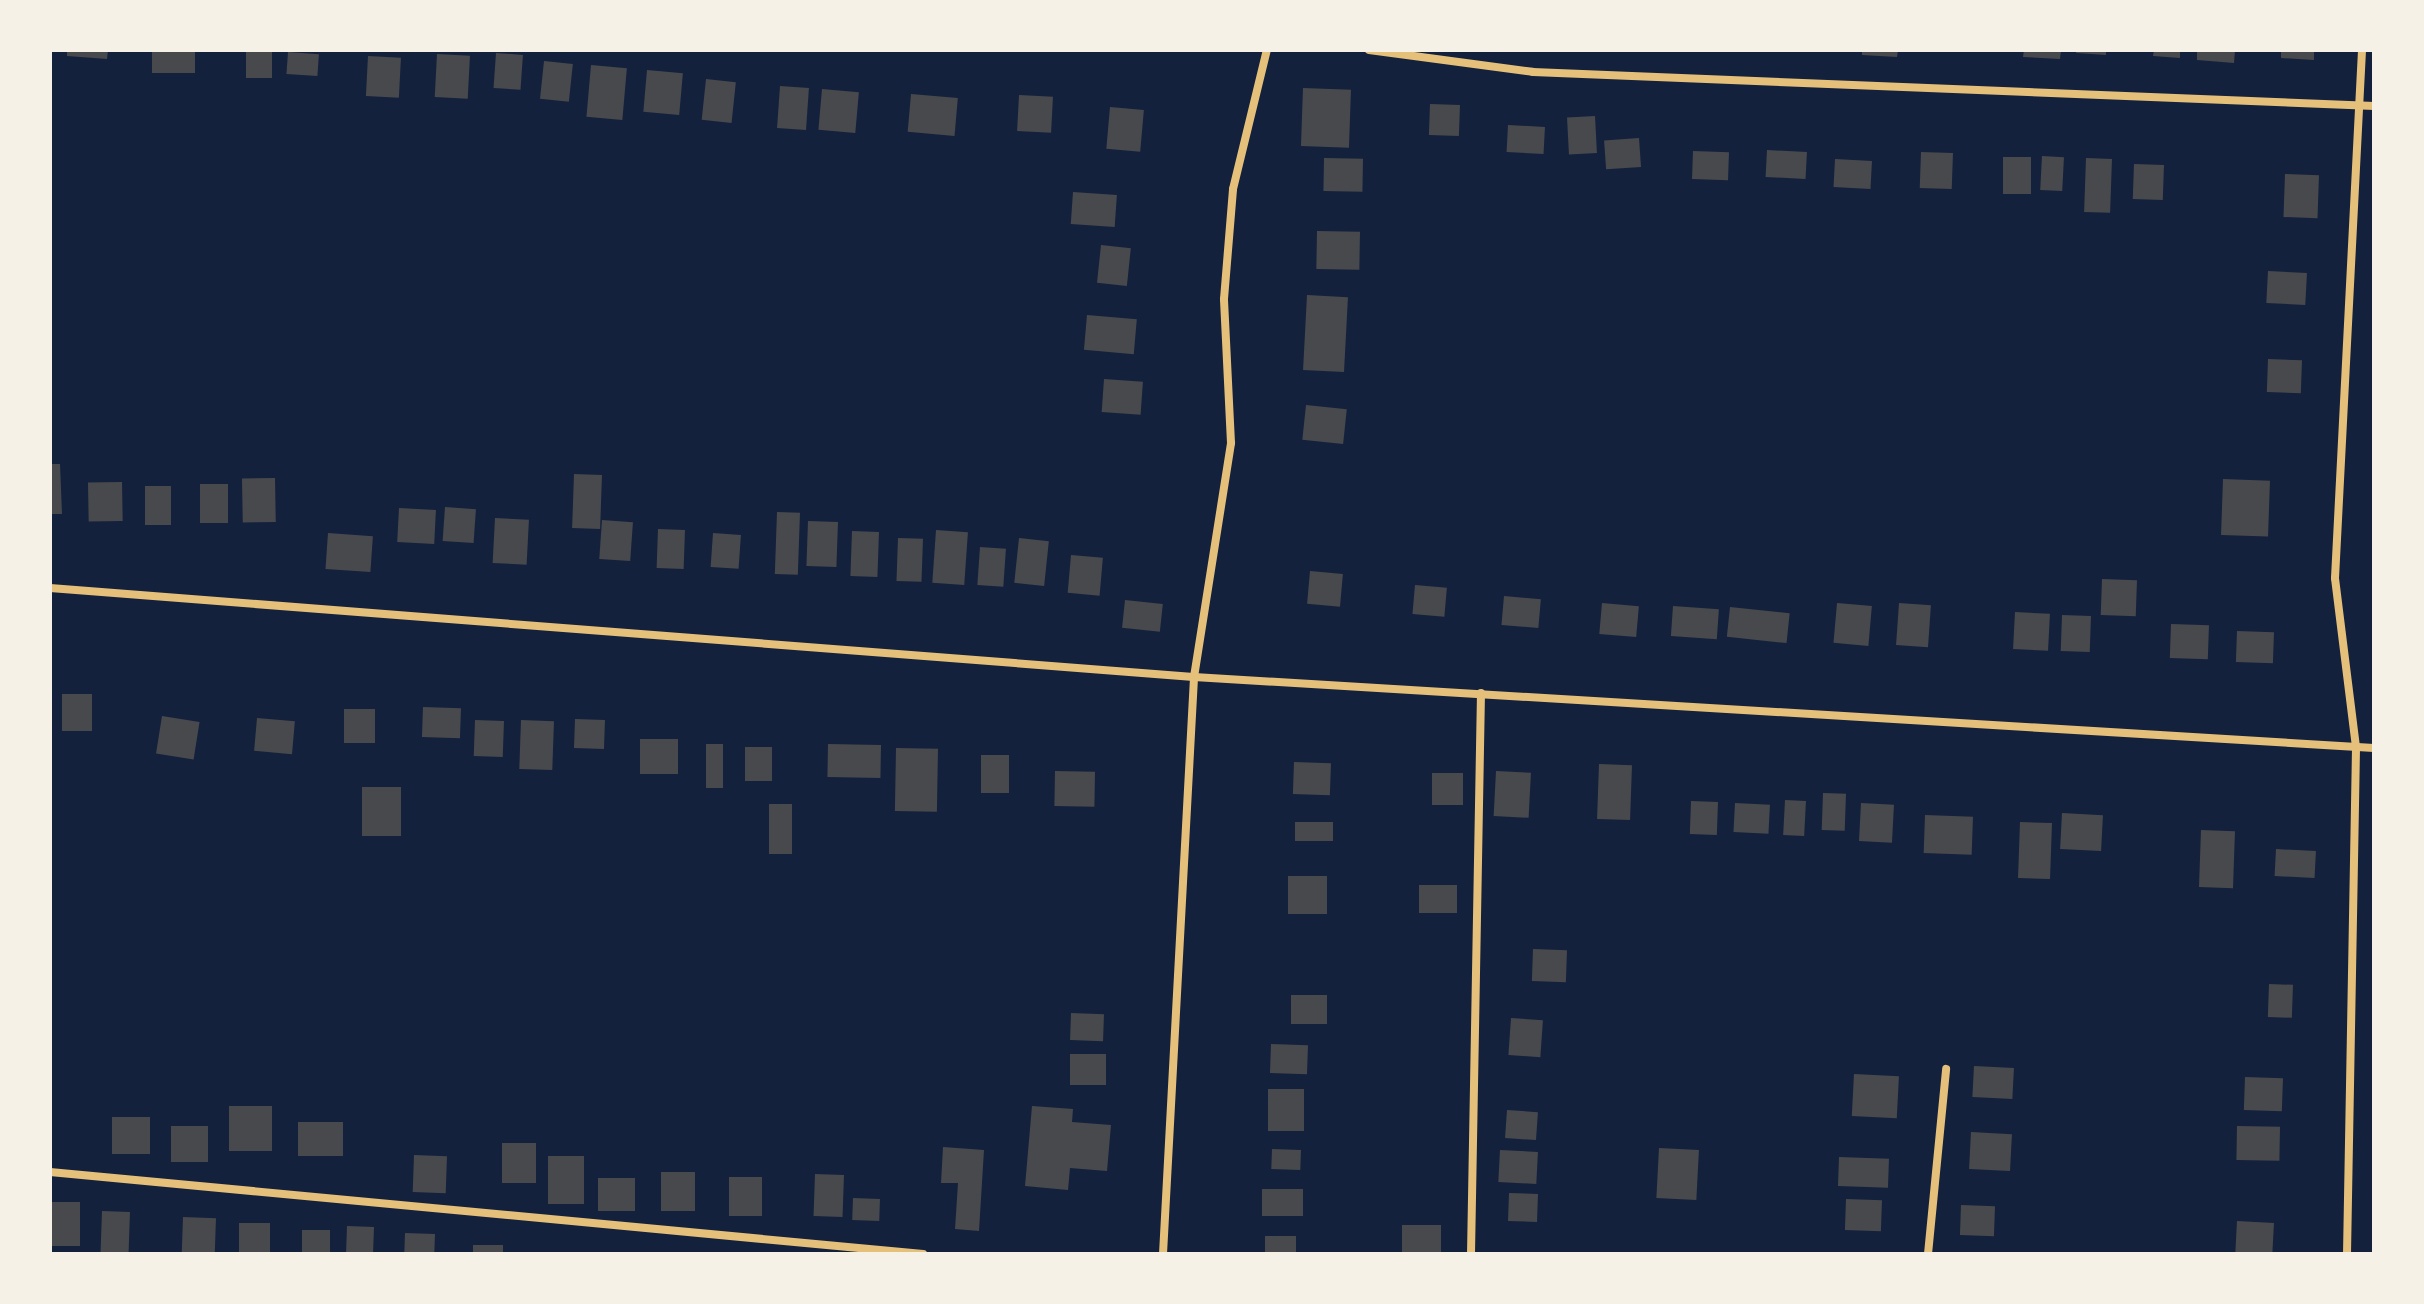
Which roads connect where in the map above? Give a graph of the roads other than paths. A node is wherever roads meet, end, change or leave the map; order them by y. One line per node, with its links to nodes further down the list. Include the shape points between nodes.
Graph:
1 (1267, 50): 7 (street, via 1233,189 1224,299 1231,443)
2 (1369, 50): 4 (street, via 1533,72)
3 (2362, 50): 4 (street)
4 (2360, 105): 5 (street); 9 (street, via 2335,578)
5 (2374, 106)
6 (50, 588): 7 (street)
7 (1194, 677): 8 (street); 14 (street)
8 (1481, 693): 9 (street); 15 (street)
9 (2356, 747): 10 (street); 17 (street)
10 (2374, 748)
11 (1946, 1069): 16 (street)
12 (50, 1172): 13 (street)
13 (923, 1254)
14 (1163, 1254)
15 (1471, 1254)
16 (1928, 1254)
17 (2347, 1254)

